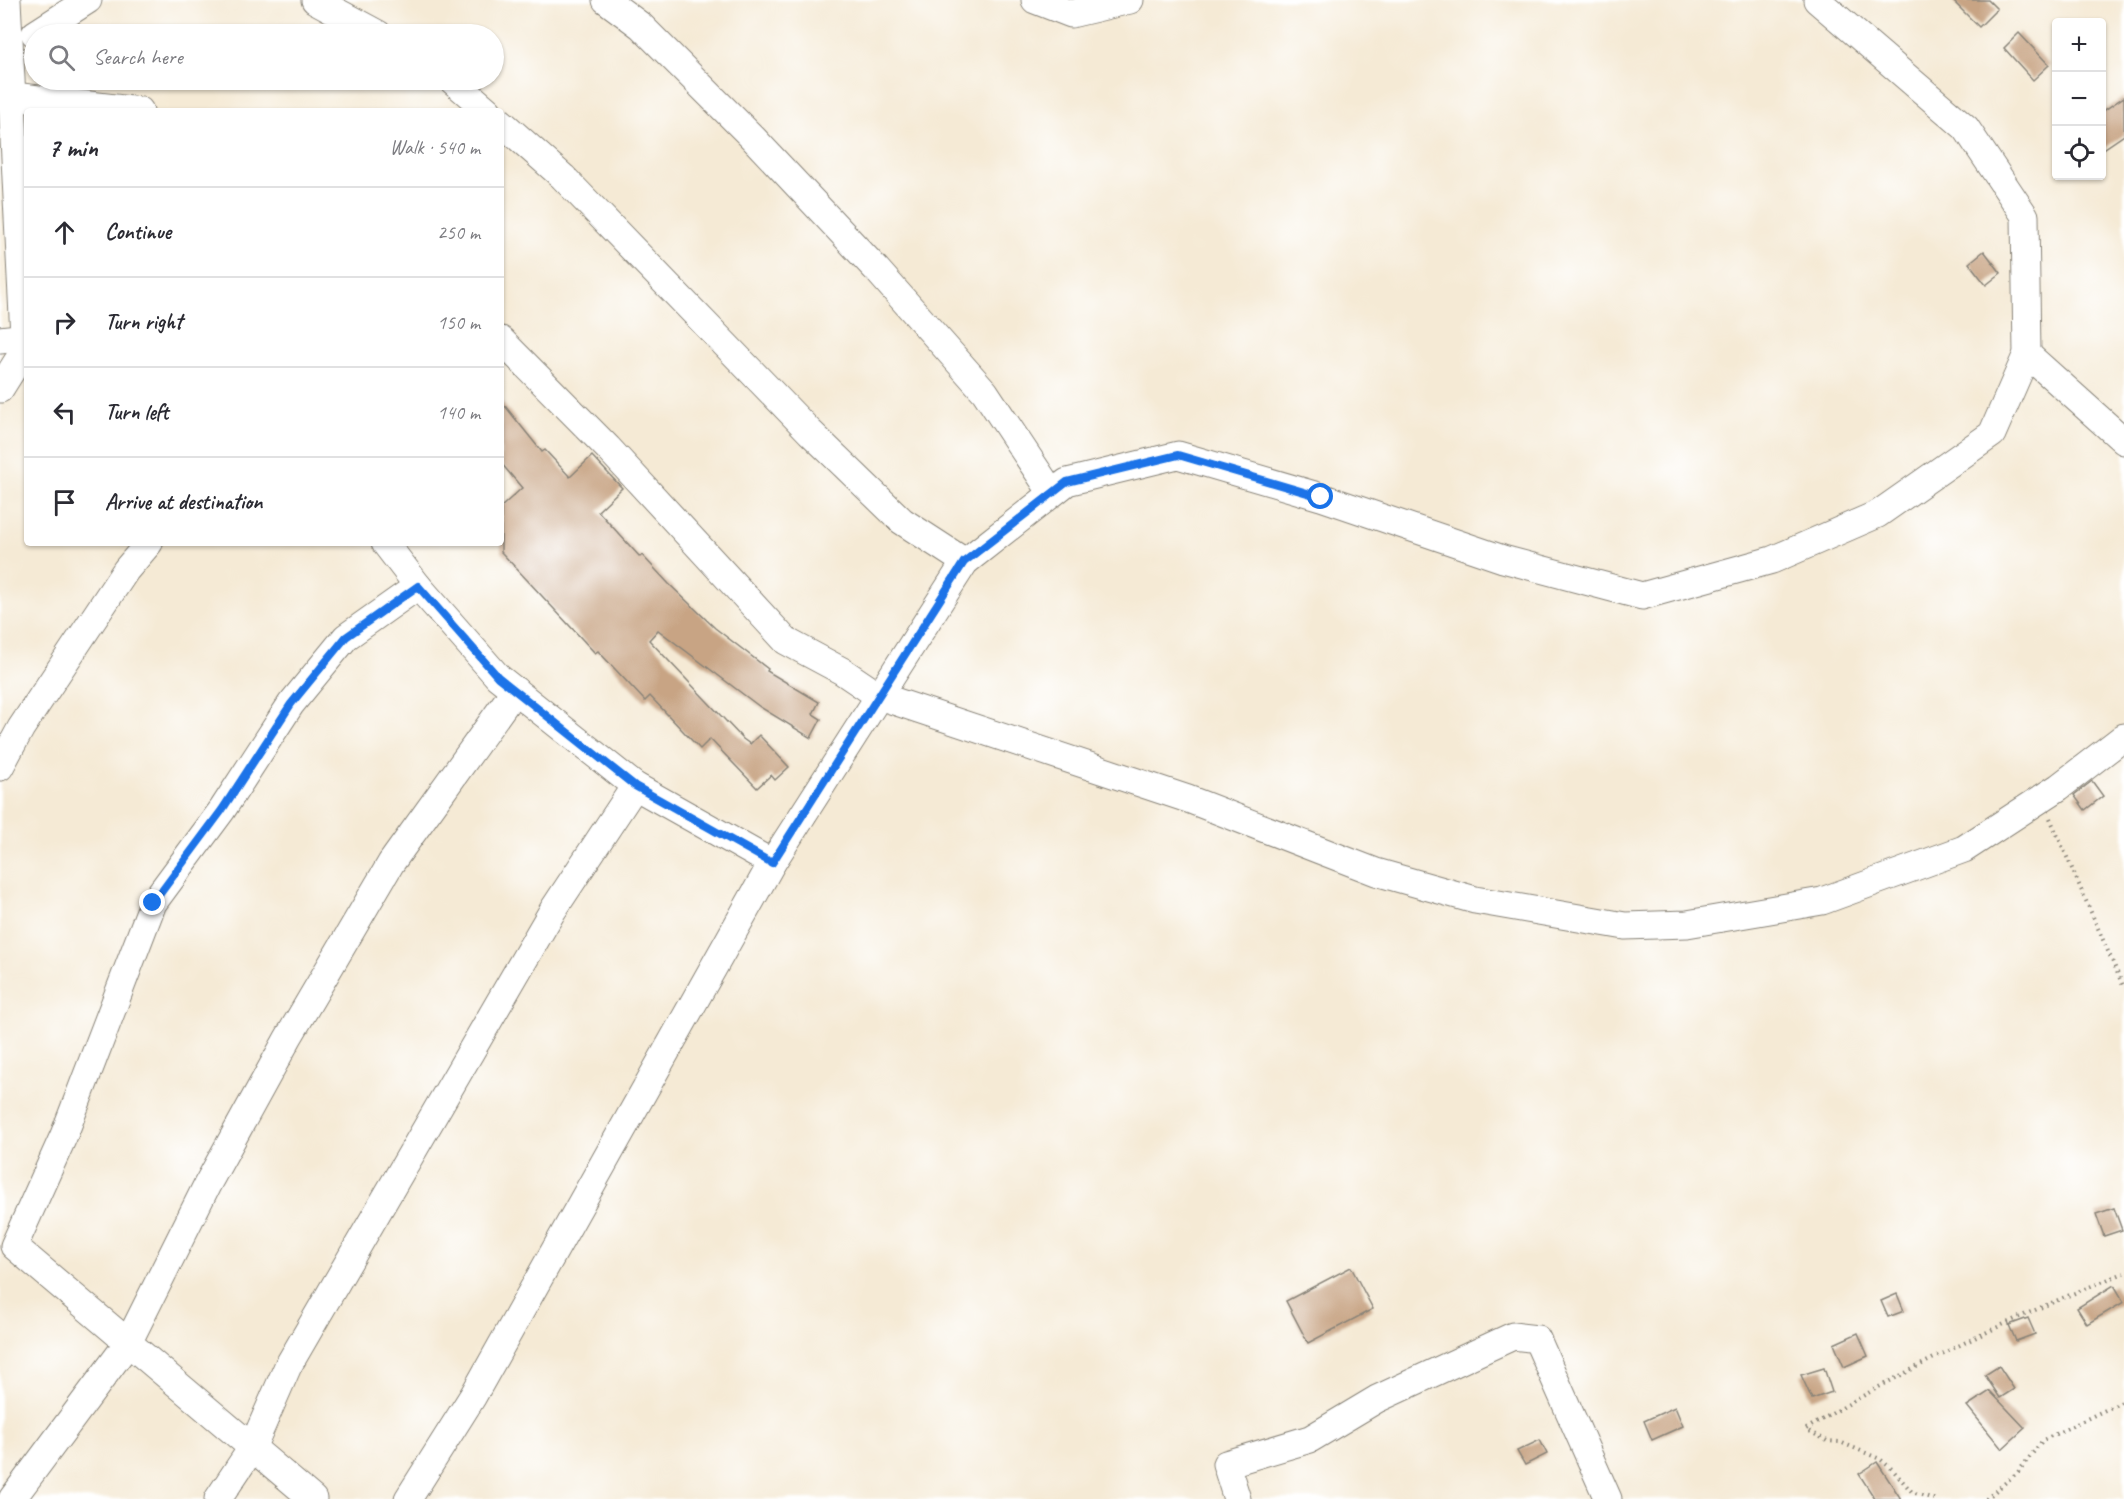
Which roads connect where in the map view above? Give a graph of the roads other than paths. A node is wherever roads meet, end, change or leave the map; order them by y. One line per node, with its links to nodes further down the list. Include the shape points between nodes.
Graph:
1 (8, 0): 11 (street)
2 (88, 0): 8 (street)
3 (315, 0): 9 (street)
4 (606, 0): 22 (street, via 641,26 877,270 985,392)
5 (1035, 0): 6 (street, via 1071,14)
6 (1130, 0)
7 (1816, 0): 19 (street, via 1966,128 2025,216)
8 (52, 24)
9 (359, 24)
10 (24, 42): 11 (street)
11 (11, 50): 13 (street)
12 (464, 90): 15 (street)
13 (13, 96): 14 (street); 17 (street)
14 (115, 108)
15 (485, 108)
16 (504, 125): 25 (street, via 563,177 893,513)
17 (20, 340): 20 (street)
18 (504, 343): 28 (street, via 608,448 786,641)
19 (2027, 354): 21 (street); 22 (street, via 1992,434 1878,514 1772,560 1642,596 1503,559 1321,497 1178,455 1067,482)
20 (0, 389)
21 (2124, 441)
22 (1052, 493): 25 (street)
23 (146, 546): 30 (street, via 126,570 28,718)
24 (387, 546): 26 (street)
25 (964, 562): 28 (street)
26 (418, 586): 27 (street, via 498,677); 33 (street, via 346,637 291,704 222,810 153,903 64,1135)
27 (515, 690): 31 (street); 34 (street, via 391,863 282,1047)
28 (879, 696): 29 (street, via 1188,799 1376,872 1475,900 1625,926 1687,924 1822,902 1964,849); 32 (street)
29 (2124, 737)
30 (0, 768)
31 (635, 786): 32 (street); 35 (street, via 553,910 288,1366)
32 (772, 863): 39 (street, via 473,1396)
33 (5, 1247): 34 (street)
34 (128, 1343): 35 (street); 36 (street)
35 (252, 1448): 37 (street); 38 (street)
36 (12, 1499)
37 (218, 1499)
38 (313, 1499)
39 (408, 1499)
40 (1237, 1499): 41 (street, via 1226,1464 1310,1439 1377,1399 1513,1336 1537,1339)
41 (1608, 1499)

